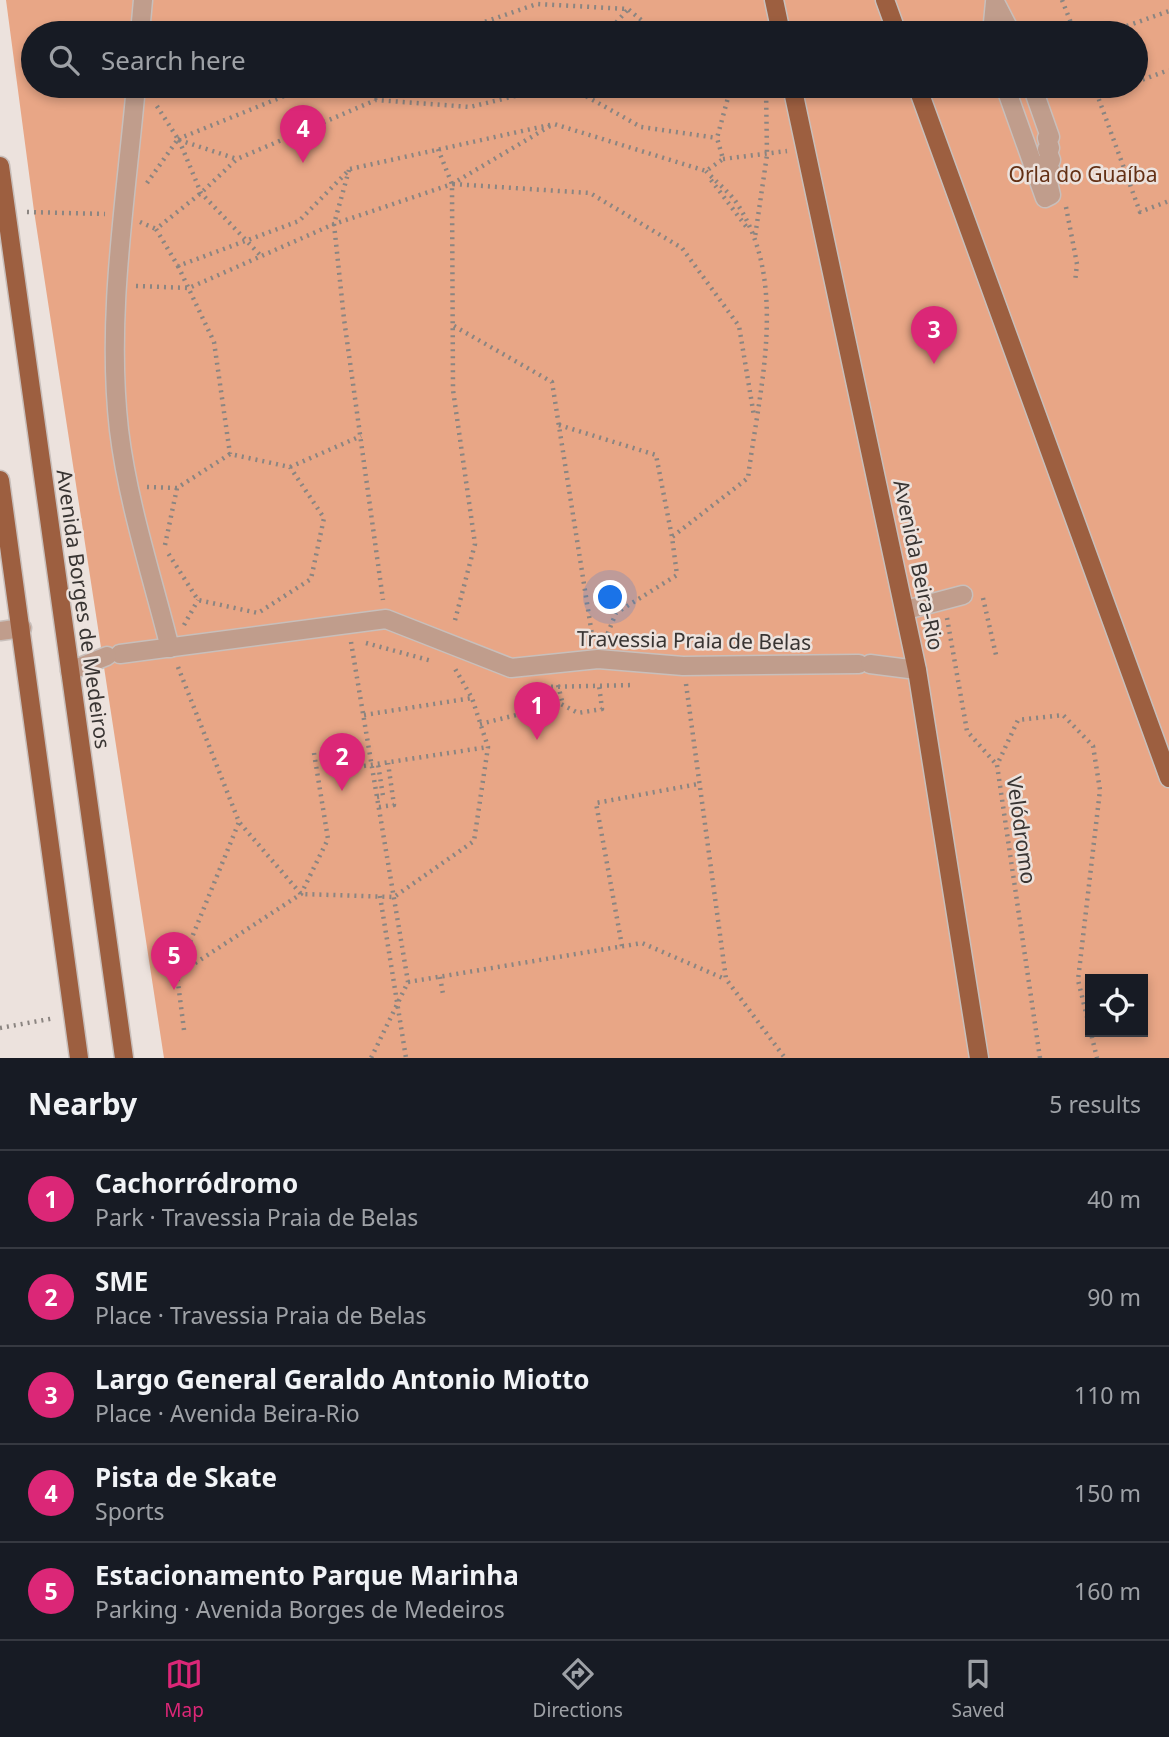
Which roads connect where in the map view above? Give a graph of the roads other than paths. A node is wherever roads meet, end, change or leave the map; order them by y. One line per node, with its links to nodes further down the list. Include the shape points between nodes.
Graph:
1 (144, 0): 4 (street)
2 (774, 0): 5 (main road)
3 (885, 0): 6 (main road)
4 (142, 21)
5 (778, 21)
6 (893, 21)
7 (993, 21): 8 (street, via 995,2)
8 (1005, 21)
9 (135, 98): 21 (street, via 117,286 116,390 130,486)
10 (795, 98): 18 (main road, Avenida Beira-Rio)
11 (920, 98): 24 (main road)
12 (1009, 98): 13 (street, via 1045,198 1051,195 1046,174 1051,172 1047,161 1051,160 1047,149 1051,148 1050,136)
13 (1036, 98)
14 (0, 166): 15 (main road, Avenida Borges de Medeiros)
15 (4, 204): 23 (main road, Avenida Borges de Medeiros)
16 (0, 480): 19 (main road)
17 (962, 595): 18 (street)
18 (906, 610): 22 (main road, Avenida Beira-Rio)
19 (22, 628): 20 (street); 25 (main road)
20 (0, 631)
21 (173, 656): 22 (street, Travessia Praia de Belas, via 386,619 511,668 598,659 683,666 865,664); 23 (street, via 113,655)
22 (917, 670): 27 (main road, Avenida Beira-Rio)
23 (70, 671): 26 (main road, Avenida Borges de Medeiros)
24 (1169, 778)
25 (79, 1058)
26 (124, 1058)
27 (979, 1058)

